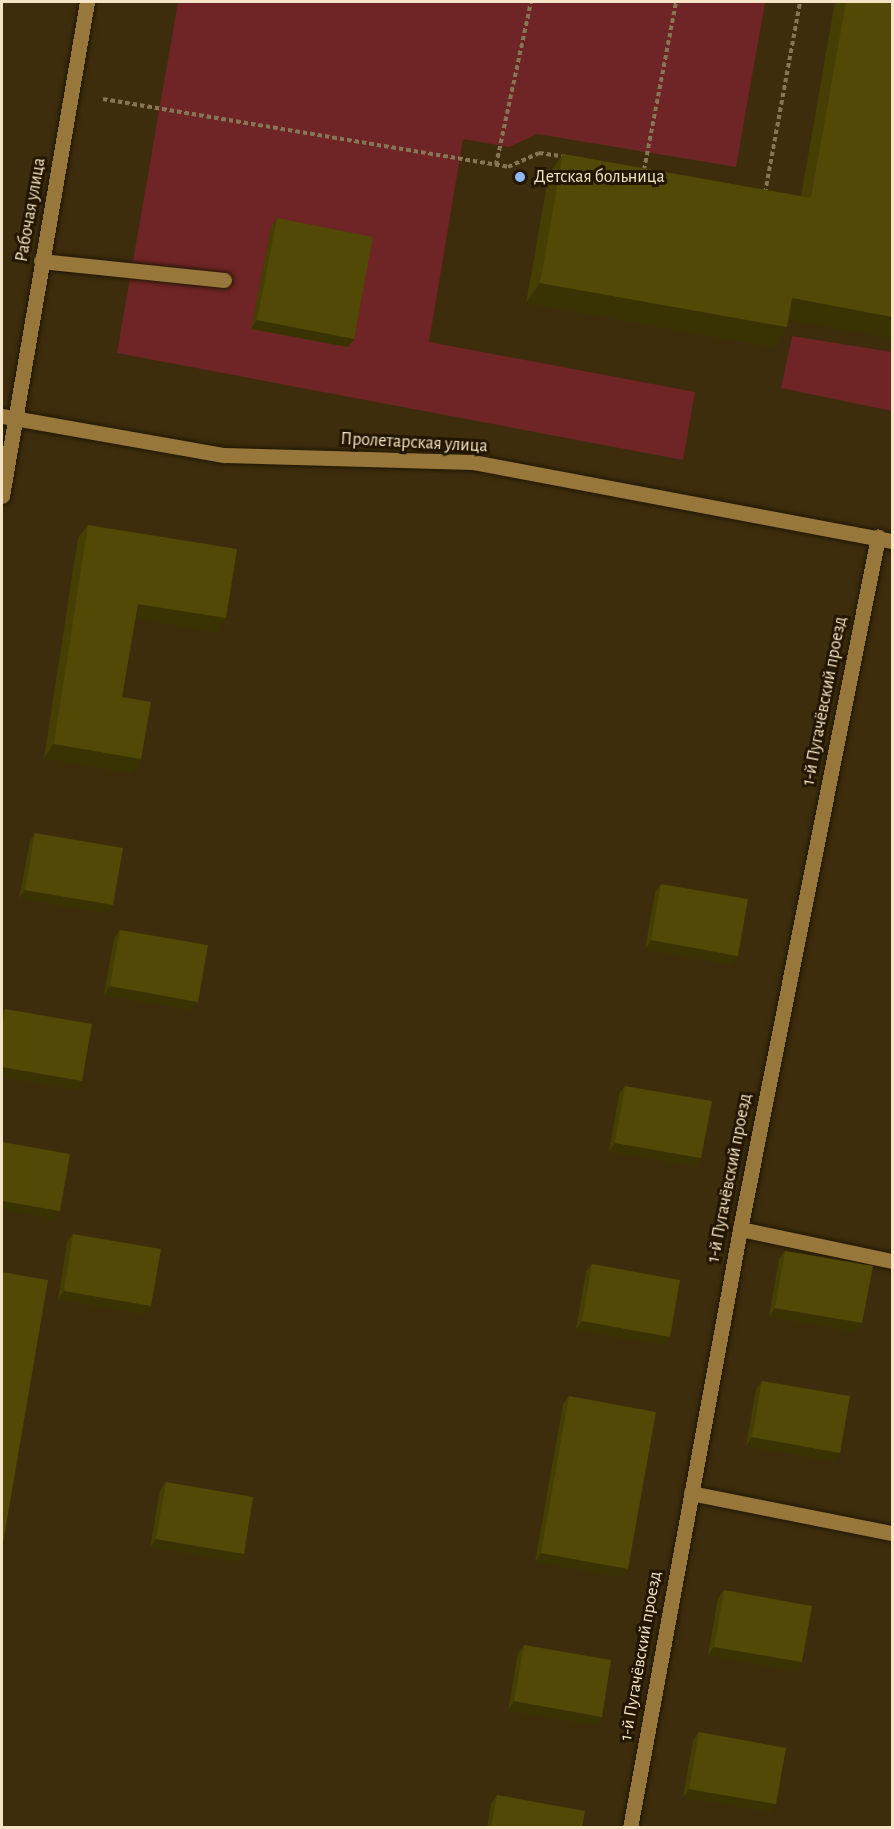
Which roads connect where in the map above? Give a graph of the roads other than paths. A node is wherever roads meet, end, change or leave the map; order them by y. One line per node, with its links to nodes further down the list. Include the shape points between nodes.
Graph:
1 (87, 2): 2 (street, Рабочая улица)
2 (41, 261): 3 (street); 4 (street, Рабочая улица)
3 (224, 280)
4 (8, 417): 5 (street, Рабочая улица); 6 (street, Пролетарская улица, via 224,455 473,462)
5 (2, 496)
6 (885, 539): 7 (street, 1-й Пугачёвский проезд)
7 (740, 1229): 8 (street); 9 (street, 1-й Пугачёвский проезд)
8 (892, 1261)
9 (691, 1493): 10 (street); 11 (street, 1-й Пугачёвский проезд)
10 (892, 1533)
11 (630, 1827)

